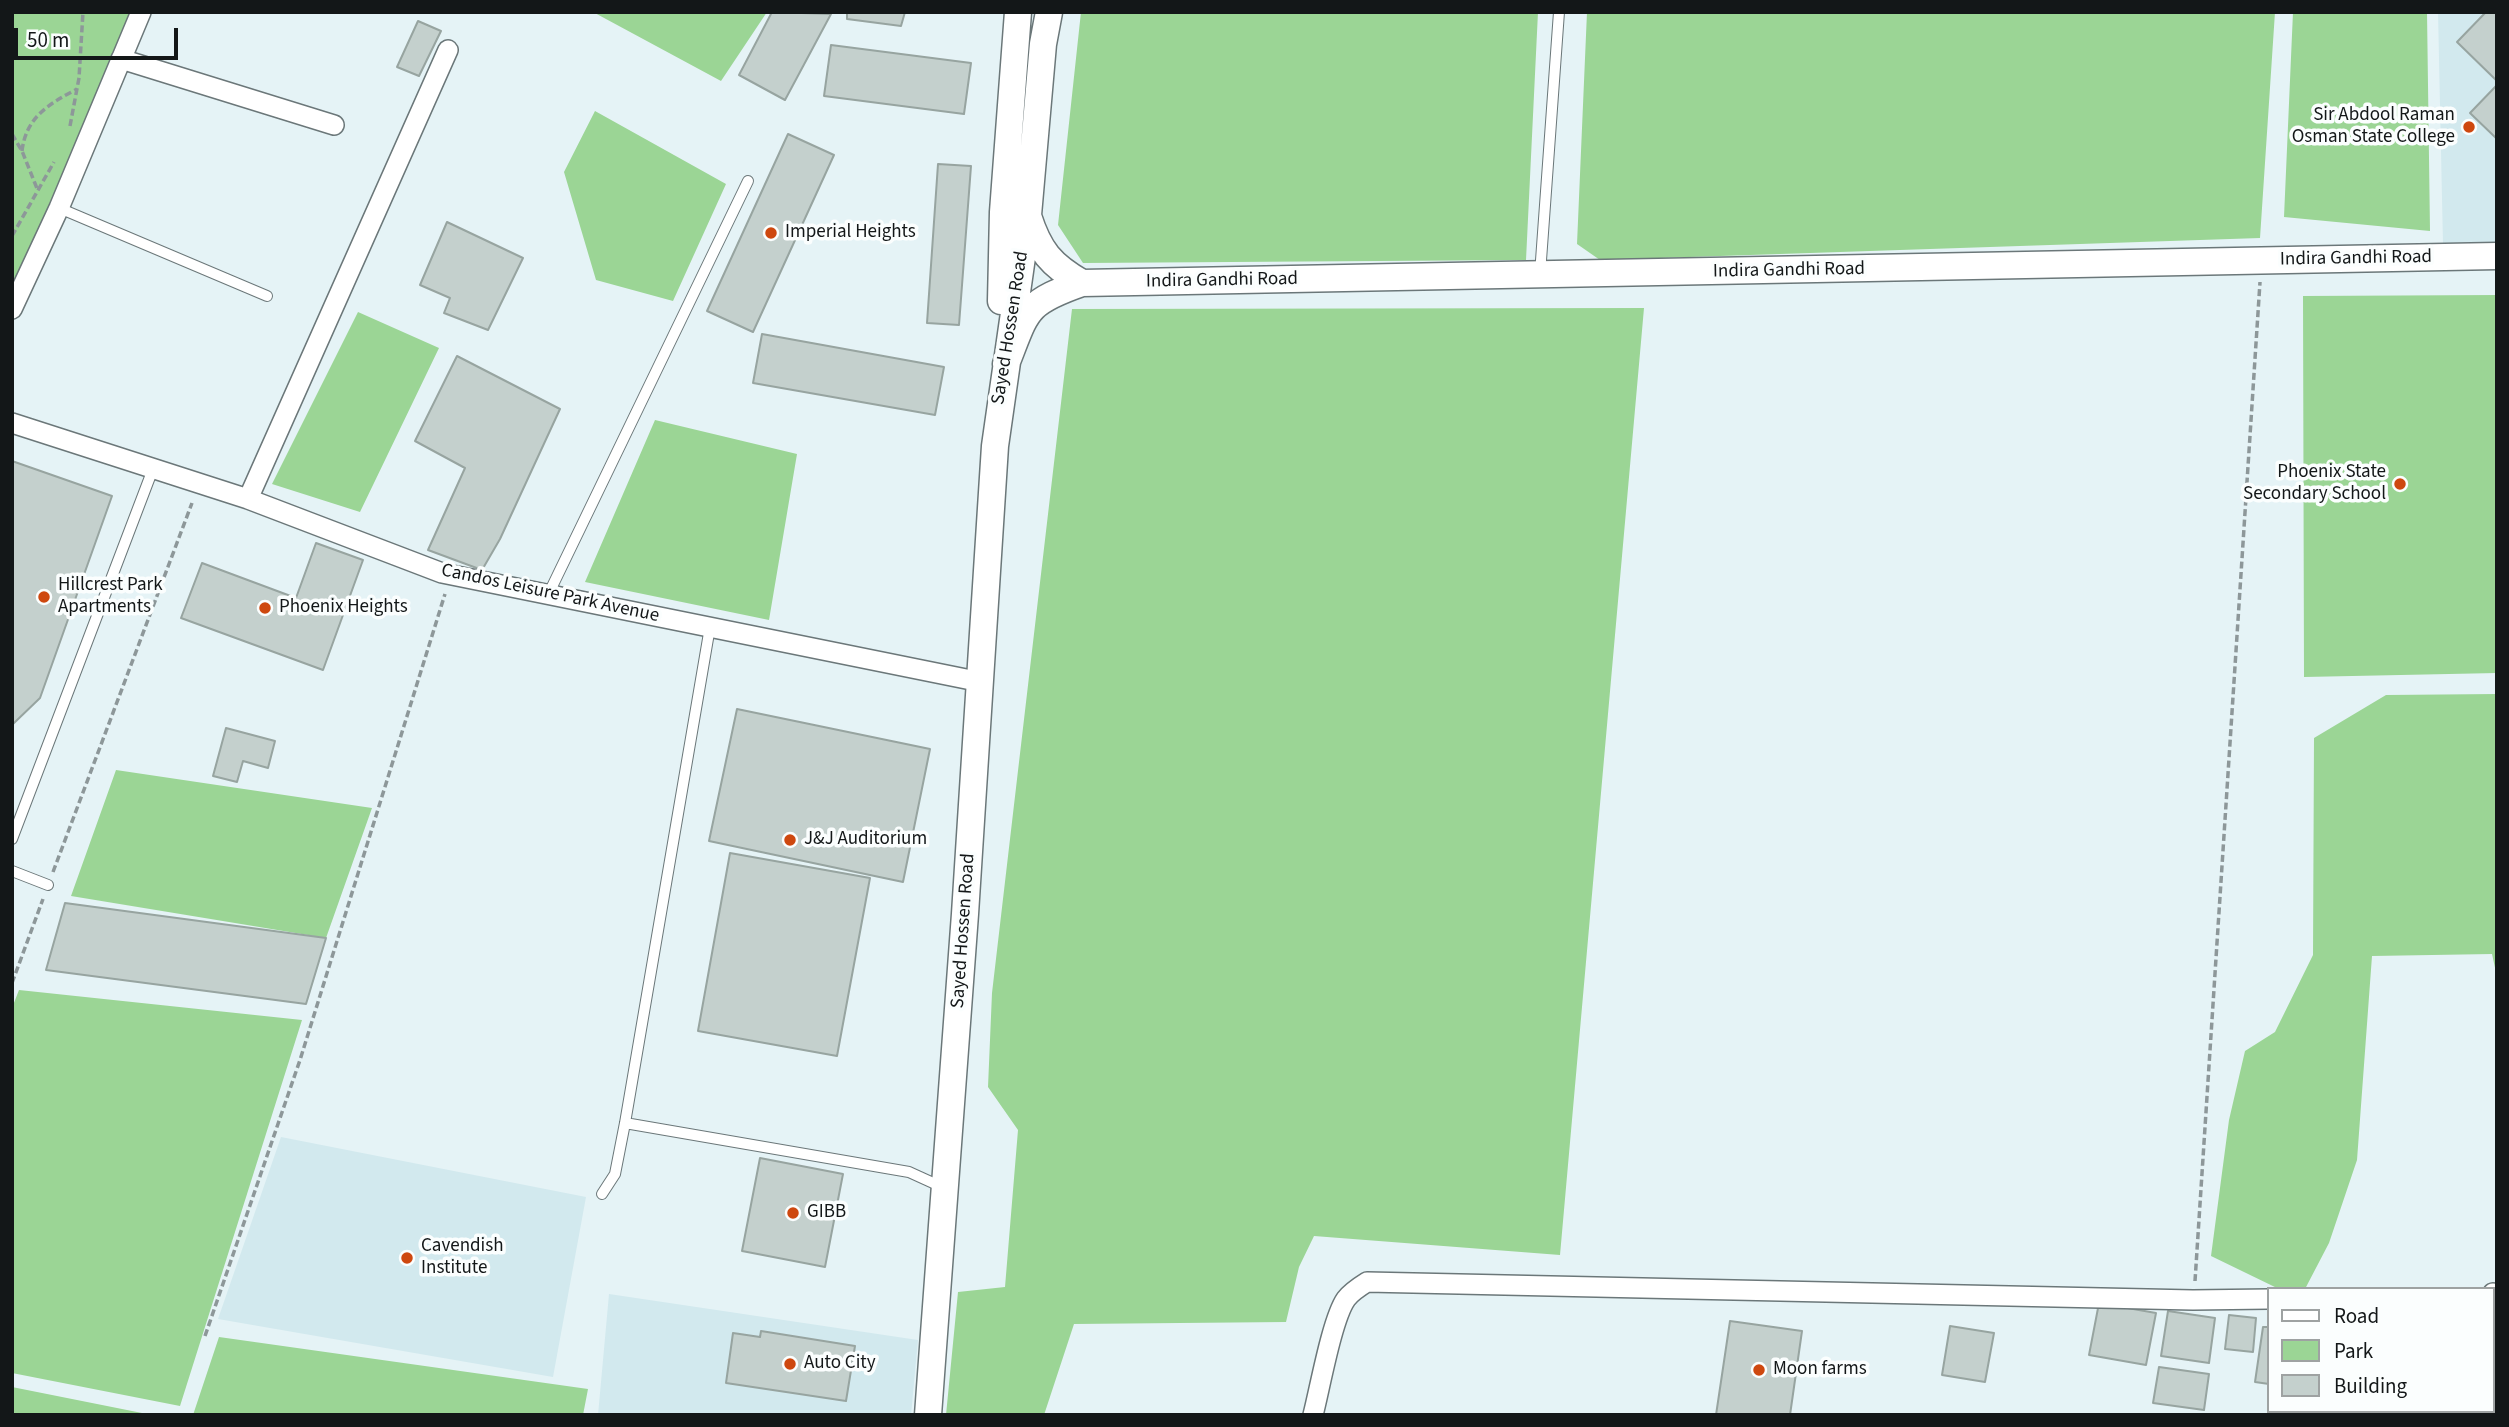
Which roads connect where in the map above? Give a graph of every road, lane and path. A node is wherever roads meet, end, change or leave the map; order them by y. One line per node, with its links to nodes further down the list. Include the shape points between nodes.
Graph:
1 (83, 12): 8 (path)
2 (141, 12): 7 (street)
3 (1018, 12): 26 (main road, Sayed Hossen Road, via 1003,212)
4 (1049, 12): 17 (main road, Sayed Hossen Road)
5 (1559, 12): 21 (lane)
6 (448, 50): 30 (street)
7 (121, 59): 9 (street); 16 (street)
8 (77, 89): 11 (path); 12 (path, via 38,114 24,135)
9 (334, 125)
10 (12, 134): 12 (path)
11 (68, 136)
12 (22, 151): 15 (path)
13 (56, 158): 15 (path)
14 (748, 181): 32 (lane)
15 (38, 191): 18 (path)
16 (59, 208): 23 (lane); 24 (street)
17 (1028, 215): 22 (main road, via 1047,258); 25 (main road, Sayed Hossen Road)
18 (12, 236)
19 (2497, 256): 20 (main road, Indira Gandhi Road)
20 (2262, 261): 21 (main road, Indira Gandhi Road); 43 (path)
21 (1540, 276): 22 (main road, Indira Gandhi Road)
22 (1082, 283): 25 (main road, Indira Gandhi Road, via 1033,305)
23 (267, 296)
24 (12, 309)
25 (1006, 364): 26 (main road, Sayed Hossen Road)
26 (998, 415): 34 (main road, Sayed Hossen Road)
27 (12, 423): 28 (street, Candos Leisure Park Avenue)
28 (153, 468): 29 (street, Candos Leisure Park Avenue); 35 (lane)
29 (199, 483): 30 (street, Candos Leisure Park Avenue); 37 (path)
30 (248, 499): 31 (street, Candos Leisure Park Avenue)
31 (449, 575): 32 (street, Candos Leisure Park Avenue); 44 (path, via 300,1060)
32 (548, 595): 33 (street, Candos Leisure Park Avenue)
33 (710, 627): 34 (street, Candos Leisure Park Avenue); 39 (lane)
34 (981, 682): 40 (main road, Sayed Hossen Road)
35 (12, 839)
36 (12, 871): 37 (lane)
37 (48, 885): 38 (path)
38 (12, 982)
39 (625, 1123): 40 (lane, via 909,1171); 41 (lane, via 615,1174)
40 (944, 1187): 45 (main road, Sayed Hossen Road)
41 (602, 1194)
42 (2268, 1299): 43 (street)
43 (2193, 1300): 46 (street, via 1367,1282 1345,1301)
44 (205, 1336)
45 (928, 1415)
46 (1313, 1415)

